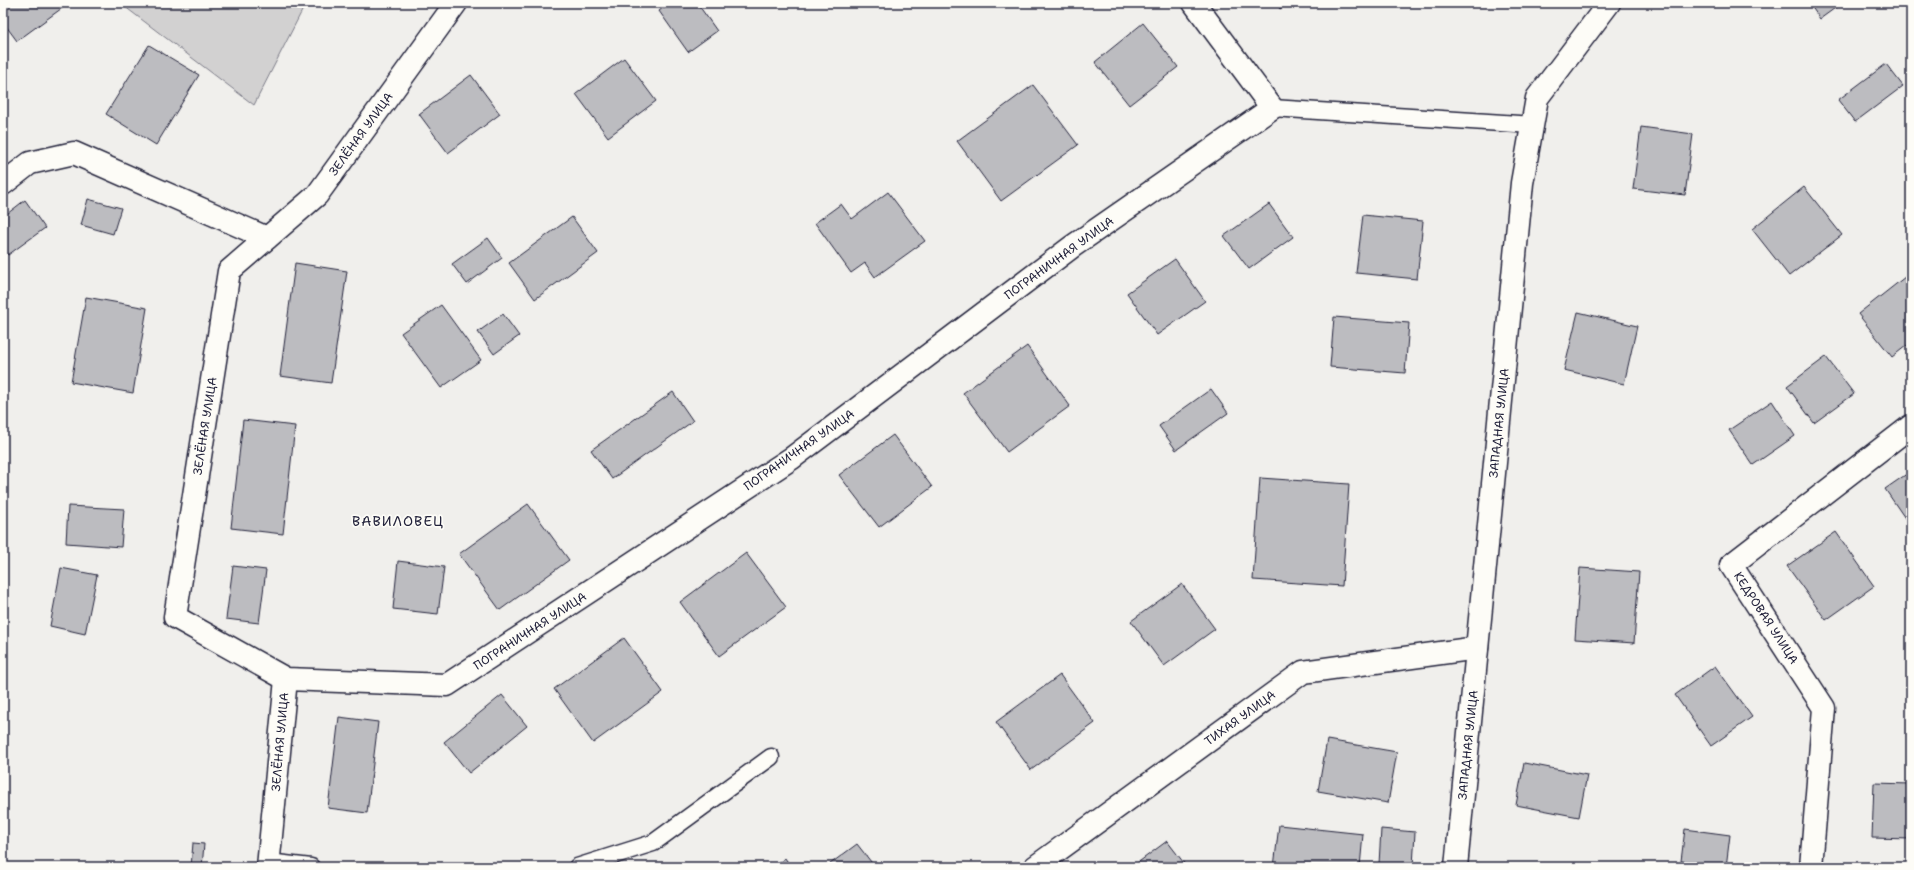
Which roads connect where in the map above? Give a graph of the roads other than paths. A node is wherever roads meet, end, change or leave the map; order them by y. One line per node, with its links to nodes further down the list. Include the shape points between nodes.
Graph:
1 (456, 3): 7 (street, ЗЕЛЁНАЯ УЛИЦА, via 317,195)
2 (1194, 3): 4 (street)
3 (1609, 3): 5 (street, ЗАПАДНАЯ УЛИЦА, via 1537,98)
4 (1272, 108): 5 (lane); 10 (street, ПОГРАНИЧНАЯ УЛИЦА, via 1073,246 792,458 447,685)
5 (1533, 125): 9 (street, ЗАПАДНАЯ УЛИЦА, via 1522,183)
6 (3, 184): 7 (street, via 30,163 74,153)
7 (267, 238): 10 (street, ЗЕЛЁНАЯ УЛИЦА, via 229,270 175,617)
8 (1911, 426): 17 (street, КЕДРОВАЯ УЛИЦА, via 1731,565 1824,708)
9 (1478, 648): 15 (street, ТИХАЯ УЛИЦА, via 1304,672); 16 (street, ЗАПАДНАЯ УЛИЦА)
10 (286, 679): 12 (street, ЗЕЛЁНАЯ УЛИЦА)
11 (771, 757): 14 (lane, via 653,843)
12 (268, 864): 13 (lane)
13 (311, 867)
14 (577, 867)
15 (1035, 867)
16 (1456, 867)
17 (1811, 867)

